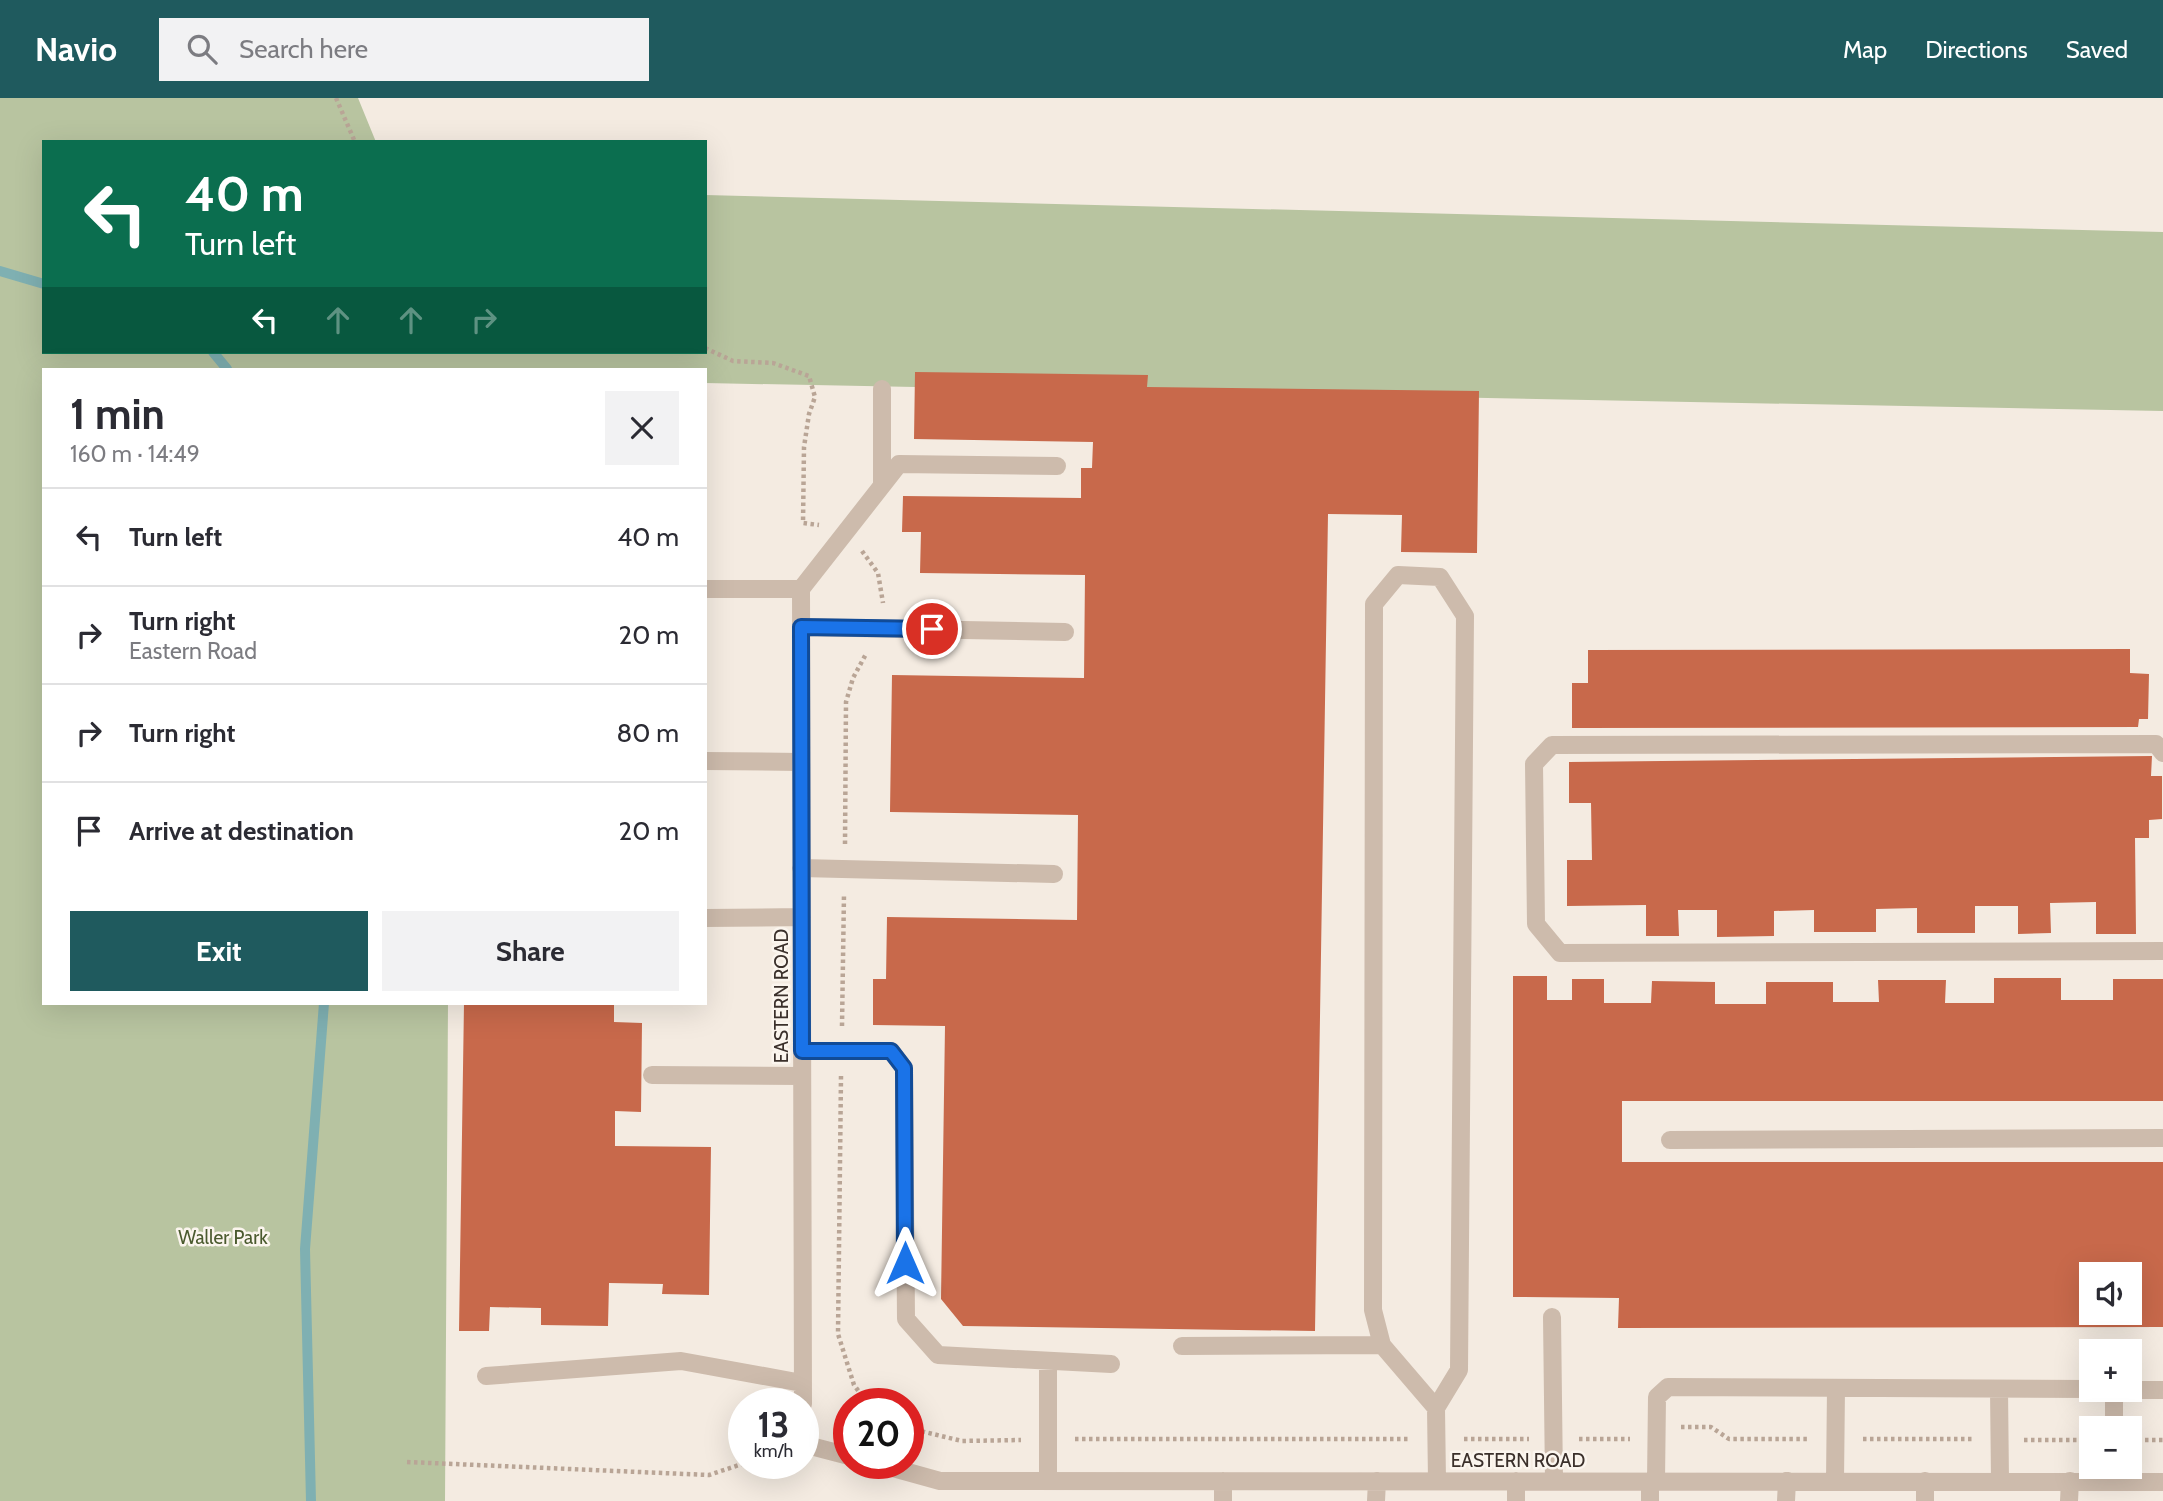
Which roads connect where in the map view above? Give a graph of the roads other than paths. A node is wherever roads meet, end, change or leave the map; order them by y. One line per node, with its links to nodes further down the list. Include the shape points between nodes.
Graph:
1 (881, 389): 3 (street)
2 (1057, 466): 3 (street, via 899,464)
3 (882, 482): 5 (street)
4 (707, 589): 5 (street)
5 (801, 589): 6 (street, EASTERN ROAD)
6 (801, 627): 7 (street); 10 (street, EASTERN ROAD)
7 (1065, 632)
8 (2163, 752): 15 (street, via 2156,744 1552,745 1534,764 1536,924 1560,953)
9 (707, 761): 10 (street)
10 (801, 762): 11 (street, EASTERN ROAD)
11 (801, 868): 12 (street); 13 (street, EASTERN ROAD)
12 (1054, 874)
13 (802, 917): 14 (street); 16 (street, EASTERN ROAD)
14 (707, 918)
15 (2163, 951)
16 (802, 1051): 18 (street, EASTERN ROAD); 24 (street, via 891,1051 904,1068 906,1319 938,1355)
17 (652, 1075): 18 (street)
18 (802, 1076): 27 (street, EASTERN ROAD)
19 (2163, 1138): 20 (street)
20 (1670, 1140)
21 (1552, 1317): 43 (street)
22 (1382, 1345): 23 (street); 34 (street); 34 (street, via 1373,1310 1374,604 1398,575 1440,577 1465,616 1459,1370)
23 (1182, 1346)
24 (1048, 1362): 25 (street); 38 (street)
25 (1111, 1364)
26 (486, 1376): 27 (street, via 681,1361)
27 (803, 1383): 28 (street, EASTERN ROAD)
28 (803, 1388)
29 (1836, 1388): 30 (street); 44 (street, via 1668,1387 1657,1397); 46 (street)
30 (1999, 1389): 31 (street); 47 (street)
31 (2079, 1389)
32 (2142, 1390): 33 (street)
33 (2163, 1390)
34 (1436, 1408): 41 (street)
35 (924, 1477): 38 (street, EASTERN ROAD, via 940,1481)
36 (2083, 1479): 48 (street, EASTERN ROAD)
37 (2142, 1479): 50 (street, EASTERN ROAD)
38 (1048, 1480): 39 (street, EASTERN ROAD)
39 (1223, 1481): 40 (street, EASTERN ROAD); 51 (street)
40 (1377, 1481): 41 (street, EASTERN ROAD); 52 (street)
41 (1437, 1481): 42 (street, EASTERN ROAD)
42 (1516, 1481): 43 (street, EASTERN ROAD); 53 (street)
43 (1554, 1481): 44 (street, EASTERN ROAD)
44 (1653, 1481): 45 (street, EASTERN ROAD); 54 (street)
45 (1787, 1481): 46 (street, EASTERN ROAD); 55 (street)
46 (1835, 1481): 49 (street, EASTERN ROAD)
47 (2000, 1481): 48 (street, EASTERN ROAD); 49 (street, EASTERN ROAD)
48 (2070, 1481): 57 (street)
49 (1926, 1482): 56 (street)
50 (2163, 1482)
51 (1223, 1501)
52 (1376, 1501)
53 (1516, 1501)
54 (1650, 1501)
55 (1786, 1501)
56 (1925, 1501)
57 (2069, 1501)

